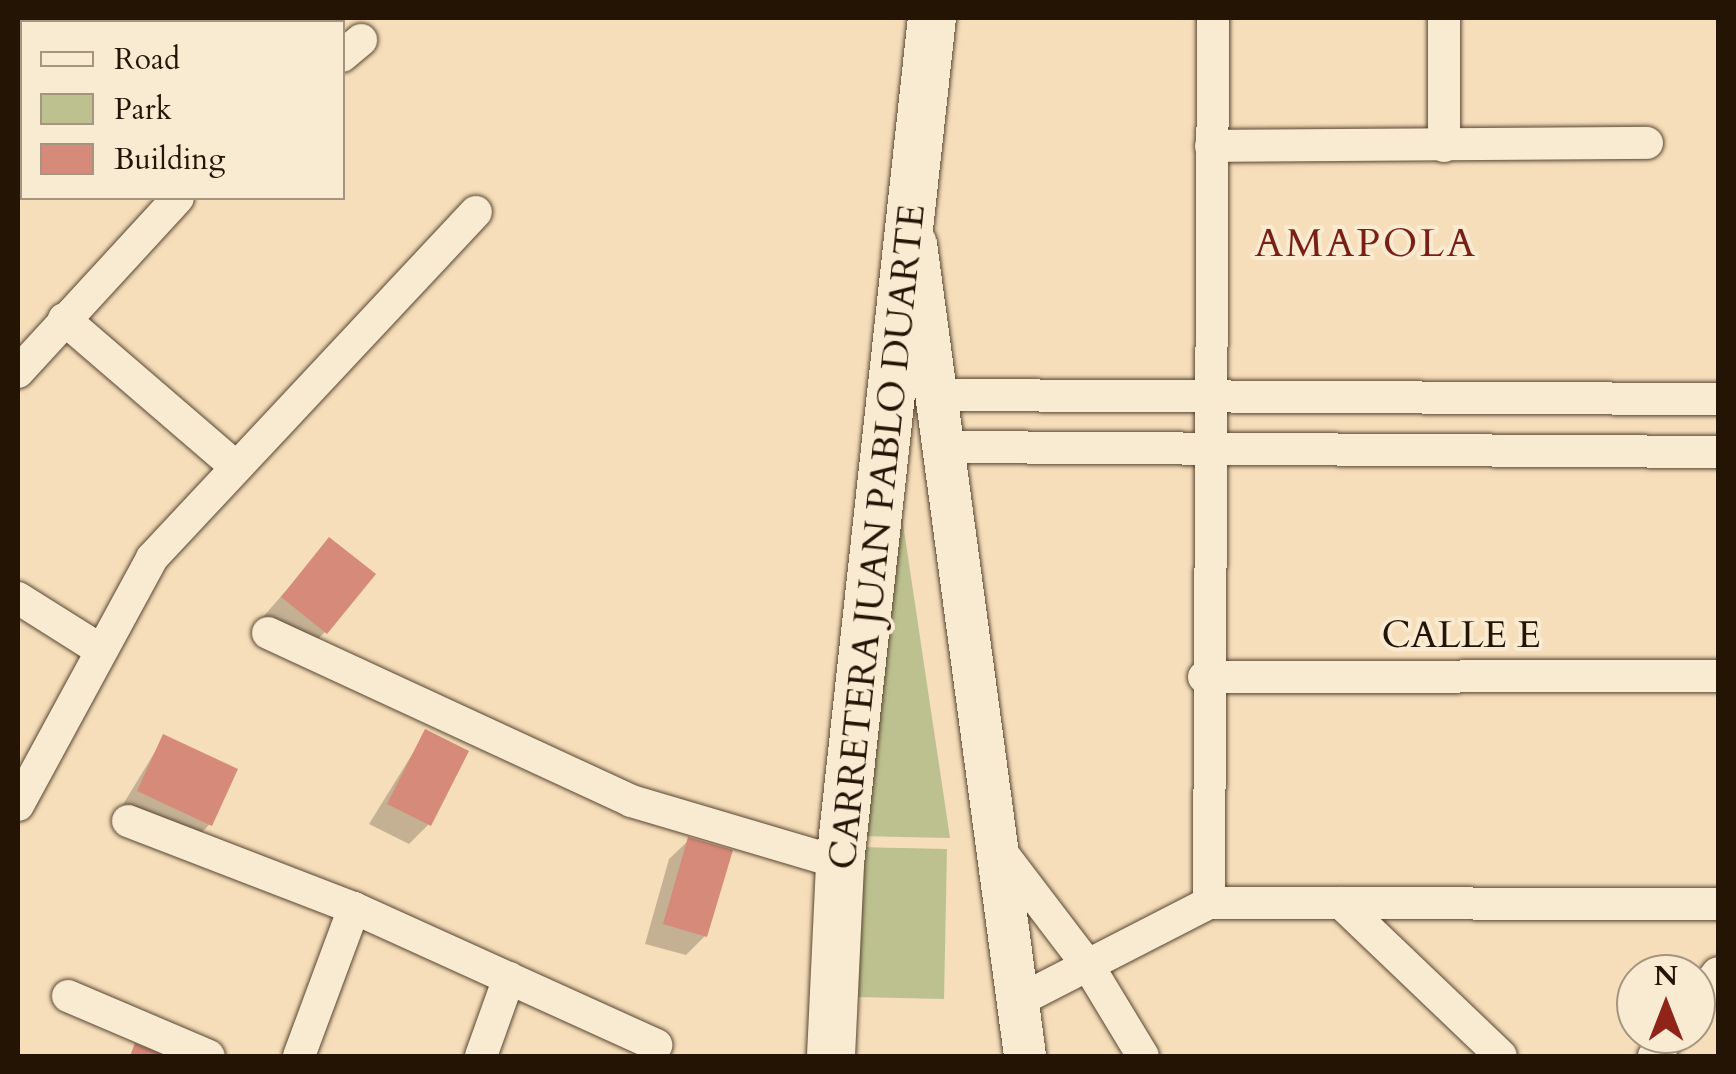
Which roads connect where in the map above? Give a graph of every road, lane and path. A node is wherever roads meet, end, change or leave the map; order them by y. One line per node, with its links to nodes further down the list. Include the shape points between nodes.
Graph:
1 (932, 18): 9 (main road, CARRETERA JUAN PABLO DUARTE)
2 (1213, 18): 5 (street)
3 (1444, 18): 6 (street)
4 (1648, 142): 6 (street)
5 (1211, 146): 6 (street); 13 (street)
6 (1444, 146)
7 (176, 200): 10 (street)
8 (476, 212): 18 (street)
9 (913, 229): 12 (street); 27 (main road, CARRETERA JUAN PABLO DUARTE)
10 (64, 319): 11 (street); 18 (street)
11 (18, 372)
12 (942, 395): 13 (street); 15 (street)
13 (1208, 396): 14 (street); 16 (street)
14 (1718, 399)
15 (949, 447): 16 (street); 26 (street)
16 (1208, 449): 17 (street); 23 (street)
17 (1718, 452)
18 (236, 467): 21 (street, via 152,558)
19 (18, 598): 21 (street)
20 (268, 632): 27 (street, via 631,801)
21 (99, 649): 24 (street)
22 (1718, 676): 23 (street, CALLE E)
23 (1204, 677): 28 (street)
24 (18, 805)
25 (128, 821): 31 (street)
26 (999, 849): 32 (street); 35 (street)
27 (840, 863): 40 (main road, CARRETERA JUAN PABLO DUARTE)
28 (1210, 903): 29 (street); 32 (street)
29 (1341, 903): 30 (street); 43 (street)
30 (1718, 904)
31 (354, 908): 33 (street); 38 (street)
32 (1089, 966): 35 (street); 42 (street)
33 (509, 978): 36 (street); 39 (street)
34 (68, 996): 37 (street)
35 (1018, 1001): 41 (street)
36 (656, 1044)
37 (209, 1056)
38 (299, 1056)
39 (481, 1056)
40 (831, 1056)
41 (1025, 1056)
42 (1143, 1056)
43 (1501, 1056)

